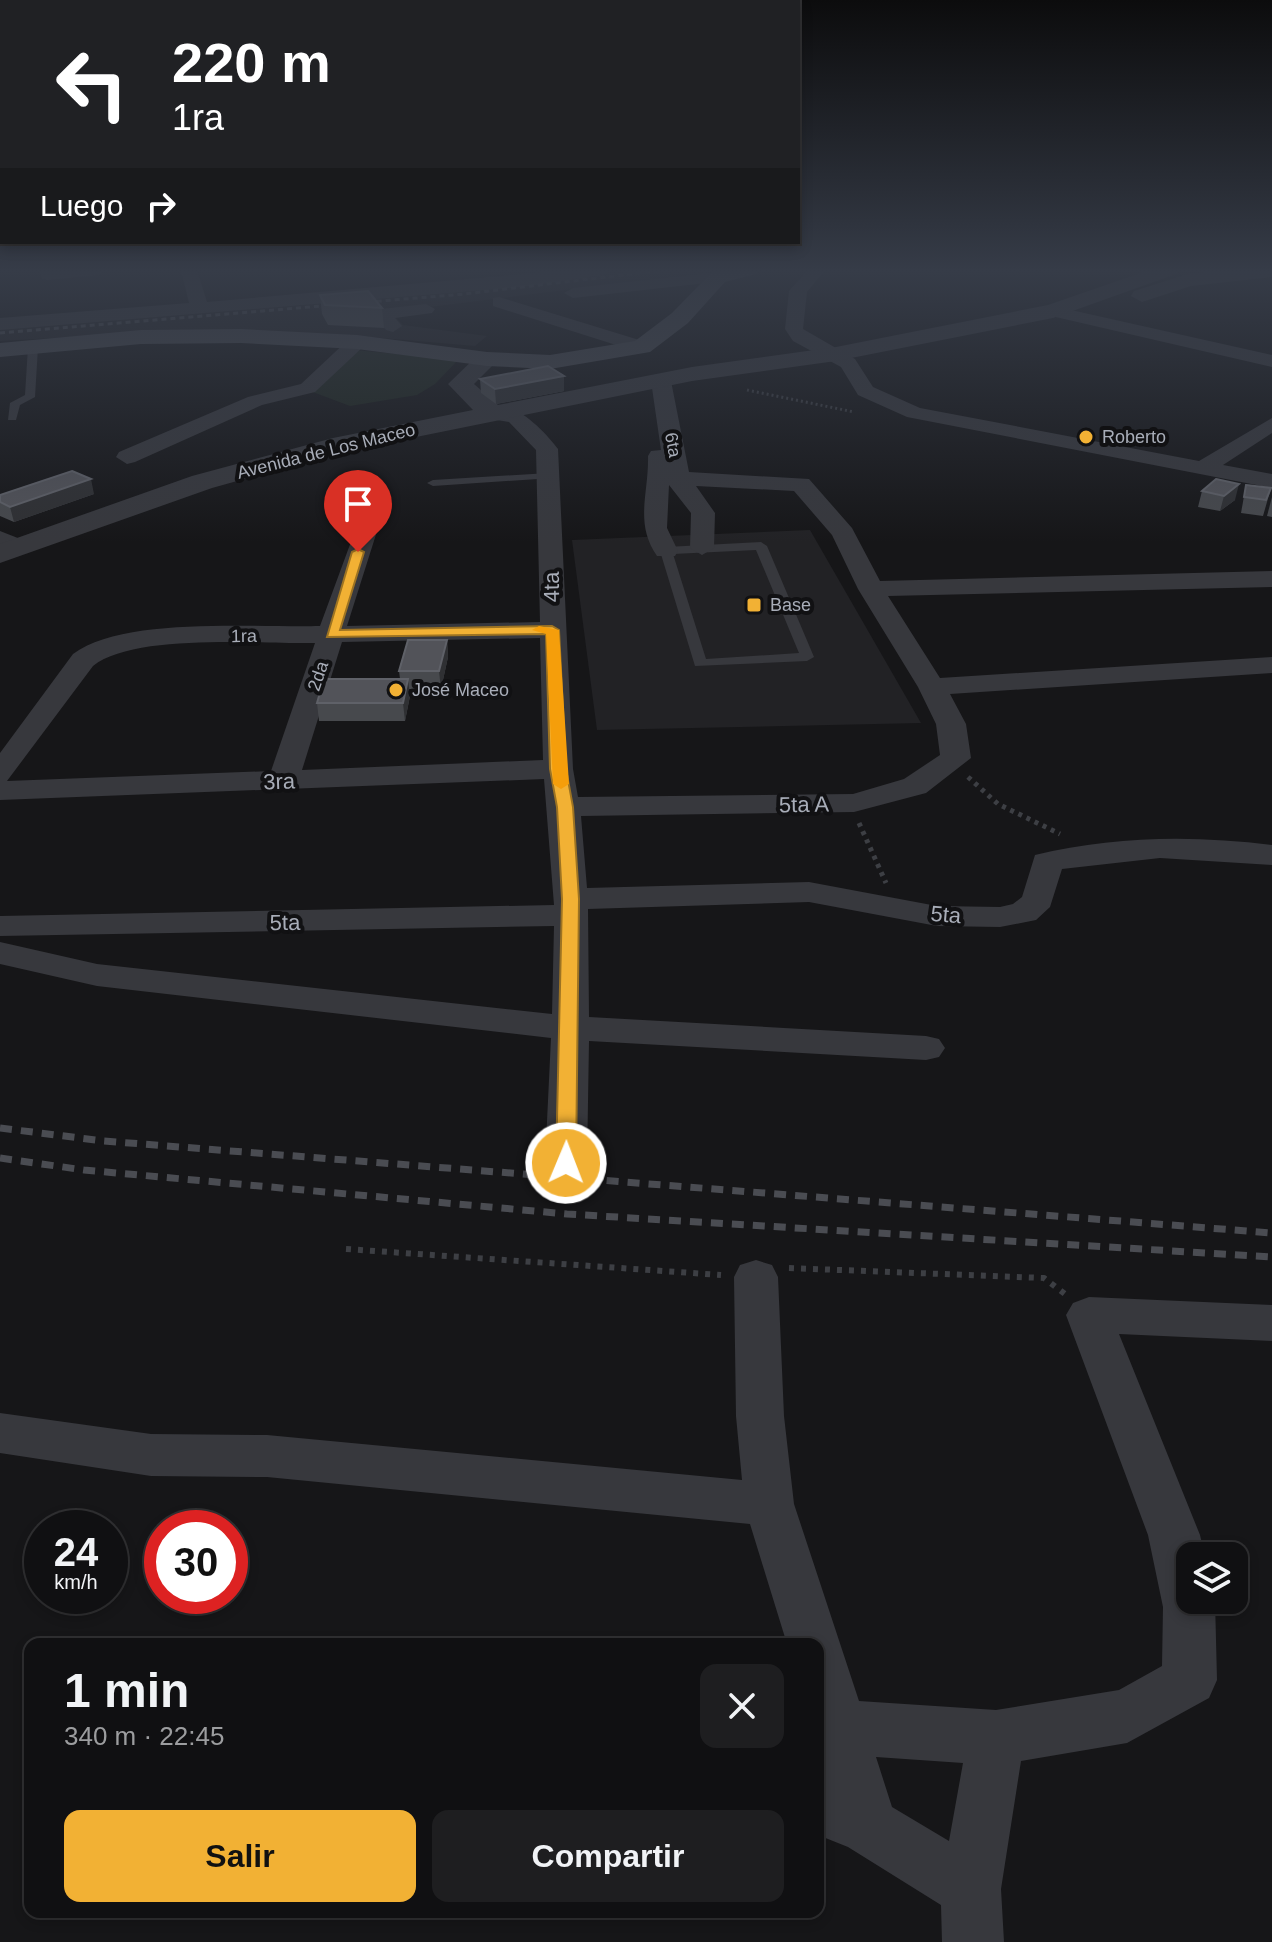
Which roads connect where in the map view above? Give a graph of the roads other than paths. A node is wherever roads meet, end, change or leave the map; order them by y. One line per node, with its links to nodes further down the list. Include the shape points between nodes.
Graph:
1 (32, 361): 14 (lane, via 30,397 15,403)
2 (337, 361): 16 (street, via 308,388 255,401)
3 (485, 361): 13 (street, 4ta, via 460,384)
4 (521, 361): 9 (main road)
5 (558, 361): 9 (main road)
6 (685, 361): 10 (street)
7 (825, 361): 11 (street, Avenida de Los Maceo)
8 (843, 361): 17 (street, via 865,391 914,413)
9 (550, 362): 12 (street)
10 (689, 362): 11 (street)
11 (719, 371): 12 (street, Avenida de Los Maceo)
12 (655, 382): 13 (street, Avenida de Los Maceo); 19 (street, 6ta)
13 (492, 414): 18 (street, 4ta, via 515,416 547,449); 23 (street, Avenida de Los Maceo, via 333,446 202,482)
14 (12, 418)
15 (1272, 424): 17 (street)
16 (127, 457)
17 (1206, 466): 20 (street)
18 (549, 476): 21 (lane); 28 (street, 4ta)
19 (670, 478): 24 (street, 6ta, via 703,508); 25 (street, 6ta, via 653,506 654,536); 27 (street, via 801,484 843,533)
20 (1272, 481)
21 (433, 483)
22 (367, 525): 29 (street, 2da)
23 (6, 547)
24 (702, 548): 25 (lane); 25 (lane, via 761,546 807,657 700,663)
25 (666, 551)
26 (1272, 579): 27 (street)
27 (871, 589): 31 (street)
28 (552, 630): 29 (street, 1ra); 32 (street, 4ta)
29 (332, 634): 33 (street, 1ra, via 134,638 97,649 83,660); 34 (street, 2da)
30 (1272, 665): 31 (street)
31 (932, 687): 36 (street, 5ta A, via 951,724 956,758 915,786 854,803)
32 (558, 769): 34 (street, 3ra); 36 (street, 4ta)
33 (0, 774)
34 (283, 781): 35 (street, 3ra)
35 (0, 791)
36 (565, 807): 38 (street, 4ta)
37 (1272, 855): 38 (street, 5ta, via 1201,847 1098,851 1047,862 1038,900 1024,913 1000,917 937,916 809,892)
38 (570, 907): 39 (street, 5ta); 41 (street, 4ta)
39 (0, 926)
40 (0, 953): 41 (street, via 97,975)
41 (568, 1028): 42 (street); 43 (street, 4ta)
42 (926, 1048)
43 (566, 1163)
44 (756, 1277): 47 (street)
45 (1272, 1323): 51 (street, via 1089,1315 1174,1535 1190,1607 1189,1680 1127,1716)
46 (0, 1433): 47 (street, via 151,1455 267,1456)
47 (769, 1504): 48 (street)
48 (812, 1638)
49 (824, 1674): 50 (street)
50 (841, 1727): 51 (street); 52 (street)
51 (996, 1738): 53 (street)
52 (843, 1816): 53 (street)
53 (972, 1915)

